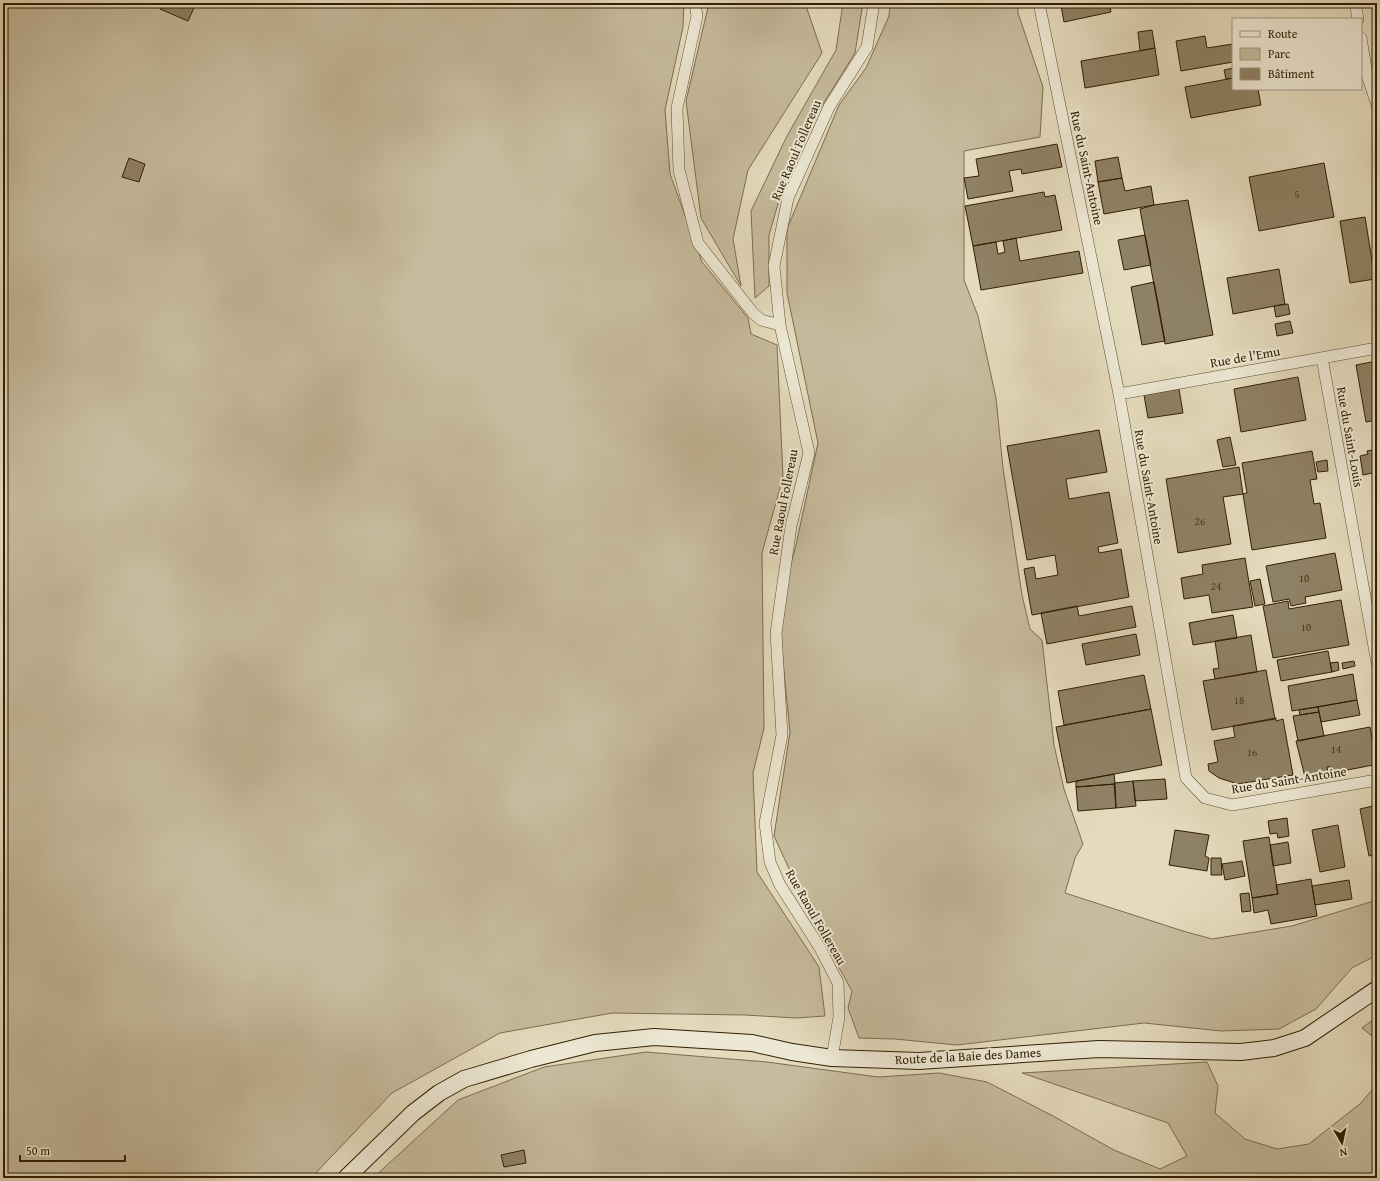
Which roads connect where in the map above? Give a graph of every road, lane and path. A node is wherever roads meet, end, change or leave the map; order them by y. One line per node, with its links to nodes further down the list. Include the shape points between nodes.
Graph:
1 (695, 3): 6 (street)
2 (700, 3): 6 (street)
3 (874, 3): 10 (street, Rue Raoul Follereau, via 867,47 830,107 788,198 774,266)
4 (1039, 3): 13 (street, Rue du Saint-Antoine)
5 (1355, 3): 7 (street)
6 (697, 16): 10 (street, via 677,108 679,170 698,243 753,313 761,320)
7 (1358, 18)
8 (1362, 44): 9 (street, via 1367,75)
9 (1377, 104)
10 (780, 325): 17 (street, Rue Raoul Follereau, via 809,453 791,526 776,633 782,736 765,823 770,862 780,885 820,948 838,983 839,1017)
11 (1377, 348): 12 (street, Rue de l'Emu)
12 (1322, 358): 13 (street, Rue de l'Emu); 14 (street, Rue du Saint-Louis)
13 (1119, 394): 15 (street, Rue du Saint-Antoine, via 1186,778 1205,798 1232,805)
14 (1377, 663)
15 (1377, 780)
16 (1377, 989): 17 (main road, Route de la Baie des Dames, via 1306,1038 1274,1048 1241,1052 1099,1049 919,1061)
17 (832, 1058): 18 (main road, Route de la Baie des Dames, via 752,1043 654,1037 588,1045 531,1059 464,1079 439,1093 412,1113)
18 (346, 1178)

